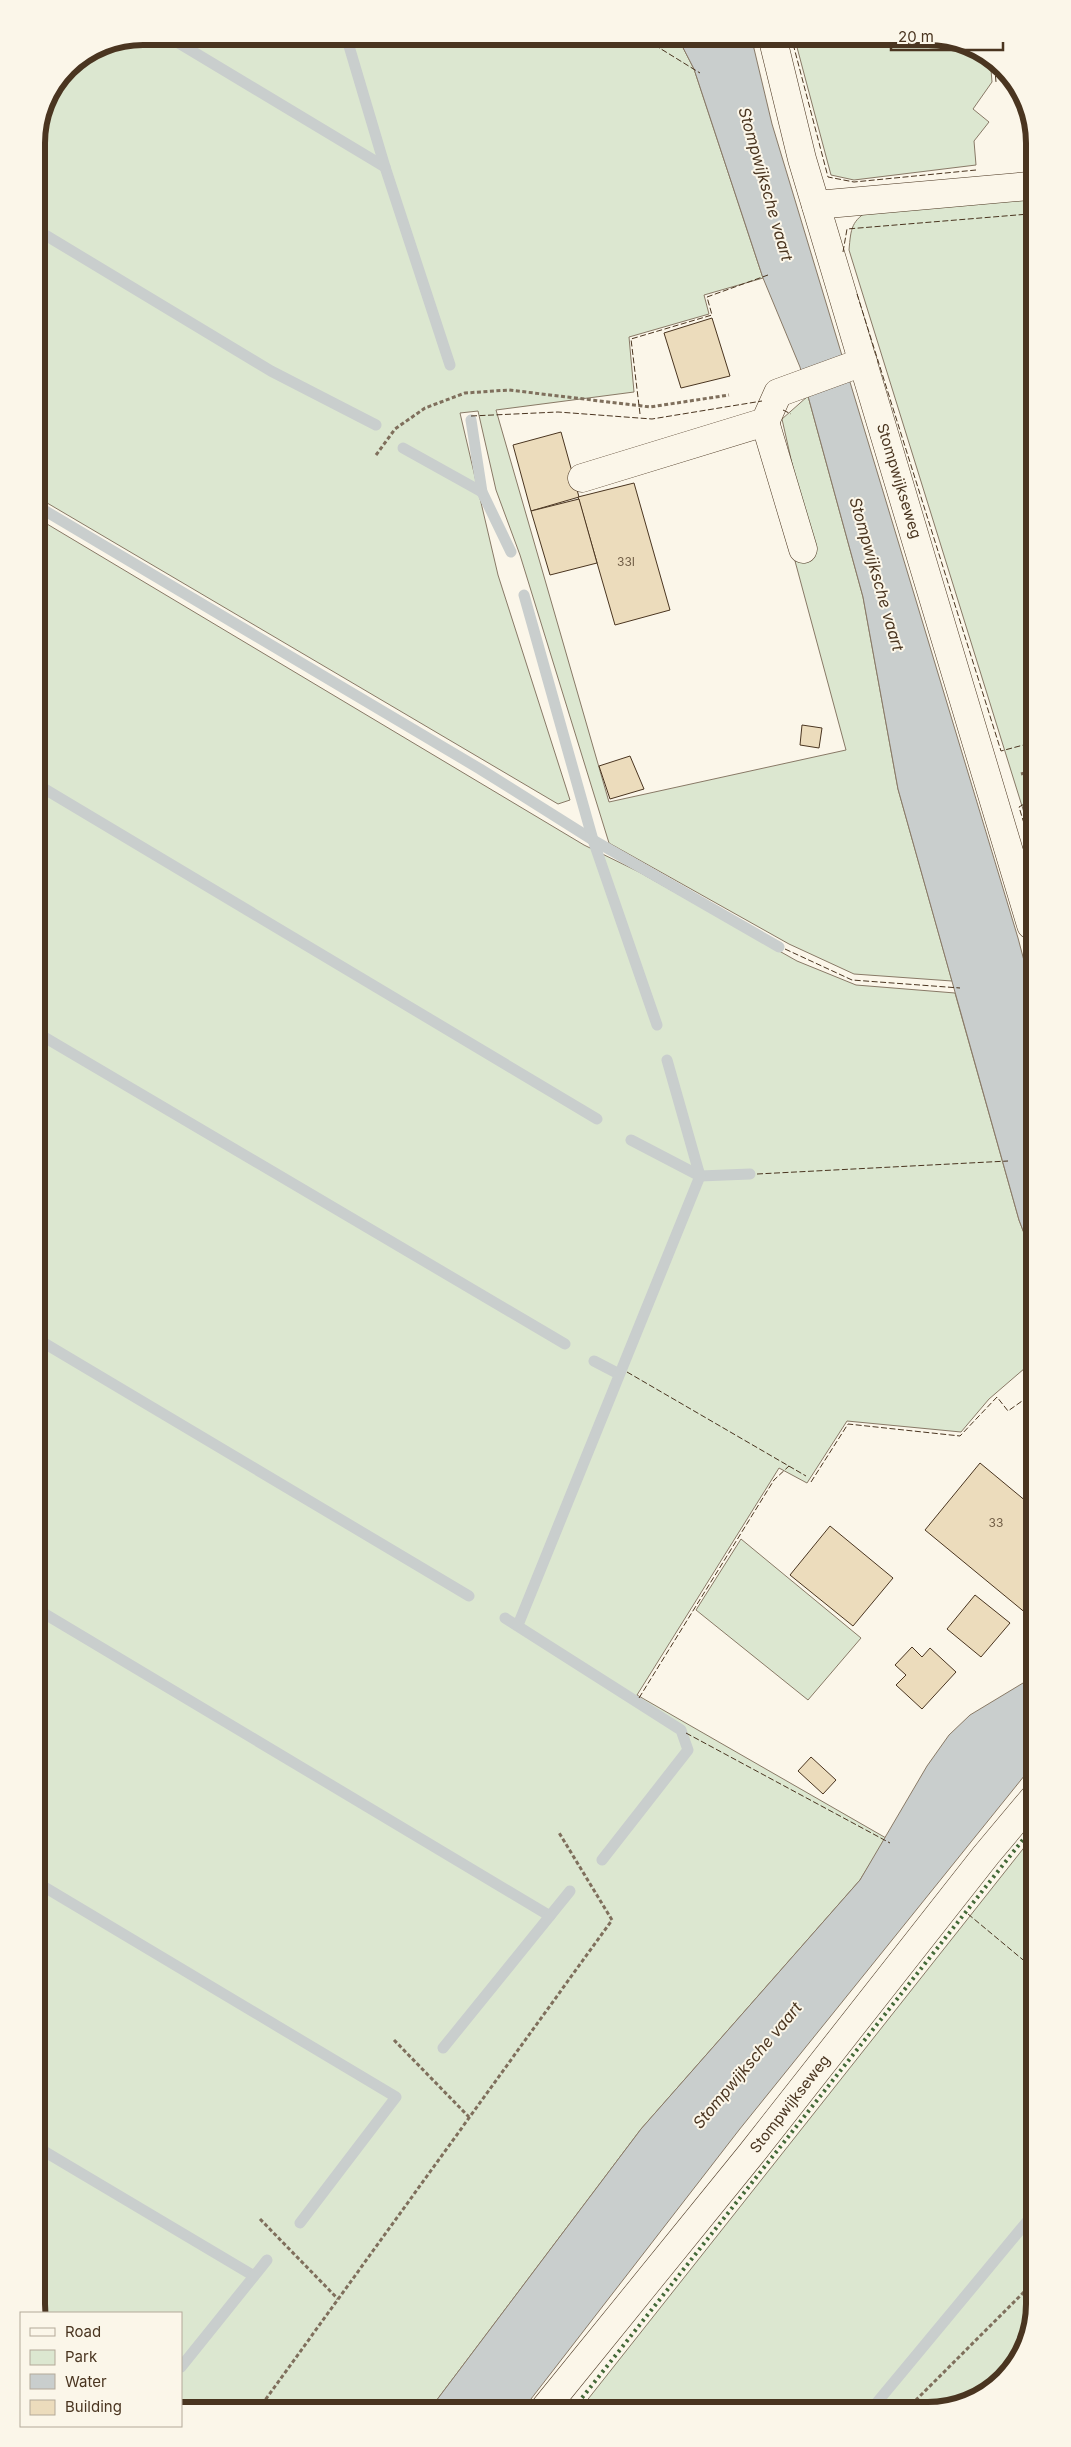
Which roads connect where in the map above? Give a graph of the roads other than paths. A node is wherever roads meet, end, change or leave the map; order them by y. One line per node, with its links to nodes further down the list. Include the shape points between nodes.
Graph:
1 (774, 45): 3 (street, Stompwijkseweg)
2 (1026, 186): 3 (street)
3 (816, 205): 4 (street, Stompwijkseweg)
4 (857, 364): 5 (street, via 778,393); 8 (street, Stompwijkseweg)
5 (765, 422): 6 (street); 7 (street)
6 (582, 478)
7 (803, 549)
8 (1026, 909)
9 (1026, 1807): 10 (street, Stompwijkseweg)
10 (550, 2402)

